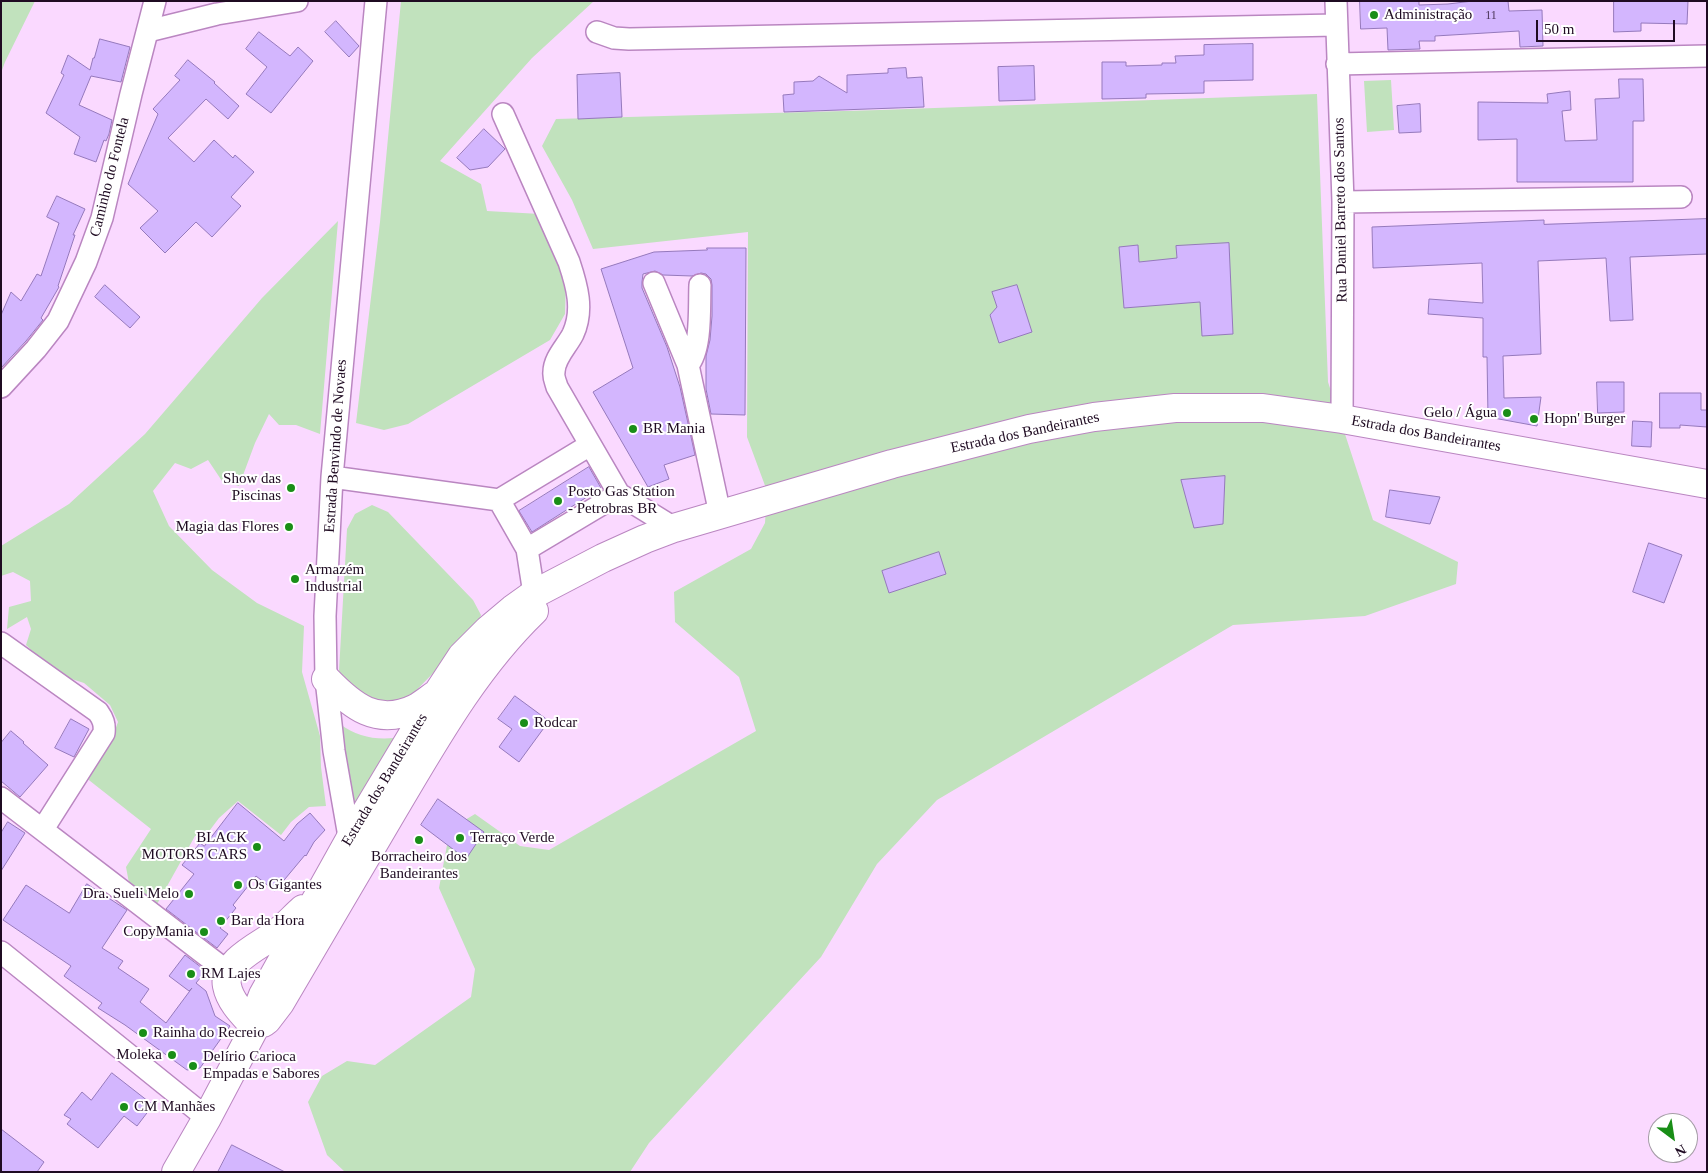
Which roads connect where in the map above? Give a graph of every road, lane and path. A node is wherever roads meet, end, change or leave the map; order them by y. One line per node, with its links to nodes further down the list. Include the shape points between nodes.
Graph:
1 (155, 1): 6 (street, Caminho do Fontela)
2 (297, 1): 6 (street, via 217,14)
3 (376, 1): 19 (street, Estrada Benvindo de Novaes)
4 (1336, 1): 5 (street, Rua Daniel Barreto dos Santos)
5 (1336, 26): 7 (street, via 629,39); 9 (street, Rua Daniel Barreto dos Santos)
6 (148, 31): 16 (street, Caminho do Fontela, via 102,218 86,262 58,320)
7 (597, 32)
8 (1707, 56): 9 (street)
9 (1337, 64): 12 (street, Rua Daniel Barreto dos Santos)
10 (503, 114): 18 (street, via 577,285 579,310 573,333 554,372 557,387)
11 (1681, 197): 12 (street)
12 (1343, 202): 17 (street, Rua Daniel Barreto dos Santos)
13 (654, 283): 15 (street)
14 (700, 285): 15 (street, via 697,346)
15 (688, 365): 23 (street)
16 (1, 386)
17 (1342, 419): 20 (main road, Estrada dos Bandeirantes); 23 (main road, Estrada dos Bandeirantes, via 1263,408 1175,408 1094,417 1029,429 892,464)
18 (590, 445): 21 (street); 22 (street)
19 (332, 478): 22 (street); 29 (street, Estrada Benvindo de Novaes, via 325,616)
20 (1707, 484)
21 (619, 494): 24 (street); 25 (street)
22 (499, 500): 25 (street)
23 (720, 514): 24 (main road, Estrada dos Bandeirantes)
24 (674, 528): 26 (main road, Estrada dos Bandeirantes, via 603,558)
25 (527, 549): 27 (street)
26 (569, 577): 27 (main road, Estrada dos Bandeirantes); 34 (main road, Estrada dos Bandeirantes, via 516,628 485,665 452,712)
27 (534, 594): 30 (main road, Estrada dos Bandeirantes, via 488,630 462,656)
28 (1, 643): 32 (street, via 98,712 105,726 104,733)
29 (326, 680): 30 (main road, via 356,707 383,715 416,708); 33 (street, Estrada Benvindo de Novaes, via 334,751)
30 (437, 694): 33 (main road, Estrada dos Bandeirantes)
31 (1, 798): 32 (street)
32 (43, 829): 37 (street)
33 (350, 839): 34 (street, Estrada Benvindo de Novaes, via 352,856); 35 (main road, Estrada dos Bandeirantes)
34 (346, 890): 38 (main road, Estrada dos Bandeirantes, via 280,1003 267,1020)
35 (318, 895): 37 (main road, via 277,932 244,955); 38 (main road, Estrada dos Bandeirantes, via 263,995)
36 (1, 952): 39 (street)
37 (228, 972): 38 (main road, via 226,984 230,995)
38 (255, 1027): 39 (main road, Estrada dos Bandeirantes)
39 (207, 1118): 40 (main road, Estrada dos Bandeirantes)
40 (176, 1172)

